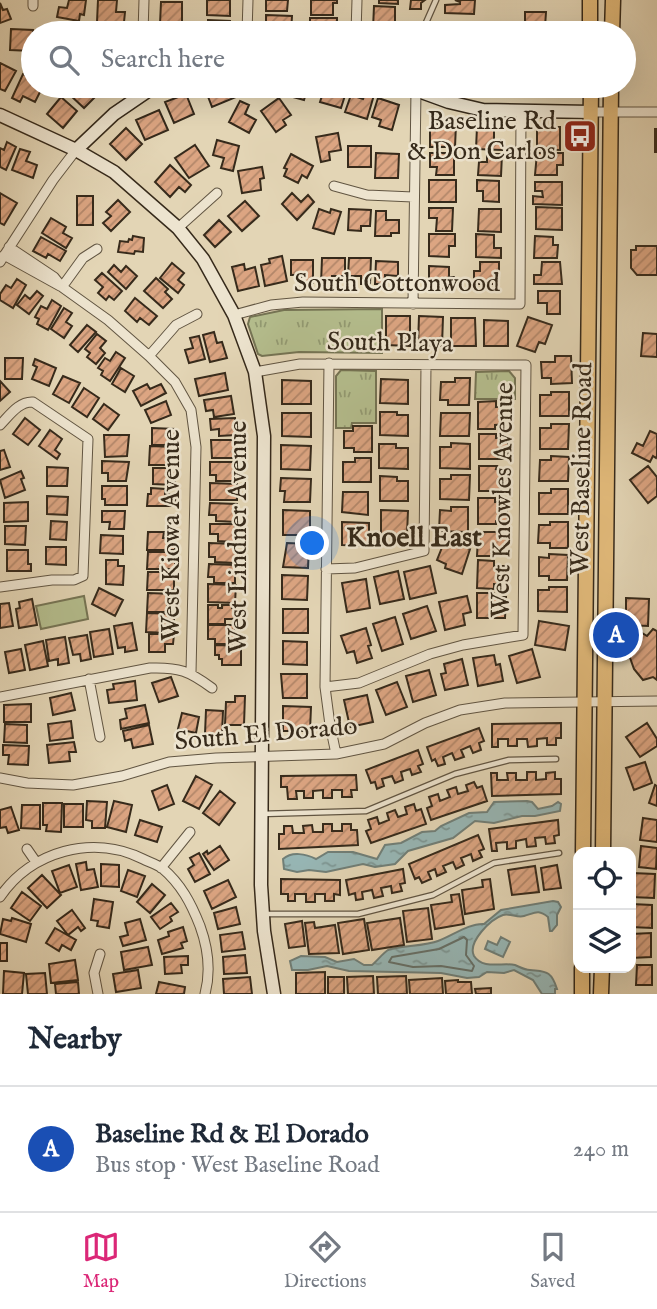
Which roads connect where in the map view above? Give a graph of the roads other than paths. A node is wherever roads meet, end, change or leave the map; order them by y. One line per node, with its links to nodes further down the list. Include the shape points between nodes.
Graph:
1 (144, 0): 7 (street)
2 (248, 0): 8 (street)
3 (357, 0): 9 (street)
4 (436, 0): 10 (lane)
5 (590, 0): 11 (main road)
6 (613, 0): 12 (main road)
7 (143, 21)
8 (247, 21)
9 (356, 21)
10 (426, 21)
11 (590, 21)
12 (612, 21)
13 (137, 98): 23 (street)
14 (417, 98): 26 (street)
15 (446, 98): 18 (street, via 477,109)
16 (591, 98): 19 (main road, West Baseline Road)
17 (611, 98): 20 (main road, West Baseline Road)
18 (521, 112): 19 (street); 31 (street, South Cottonwood, via 520,304)
19 (591, 112): 20 (street); 47 (main road, West Baseline Road)
20 (611, 112): 21 (street); 48 (main road, West Baseline Road)
21 (657, 112)
22 (0, 115): 23 (street, West Lindner Avenue)
23 (76, 150): 27 (street, West Lindner Avenue, via 114,172); 29 (street)
24 (334, 186): 26 (street, via 367,195)
25 (216, 193): 27 (street)
26 (413, 197): 31 (street)
27 (178, 228): 33 (street, West Lindner Avenue, via 203,260)
28 (97, 249): 30 (street, via 83,258)
29 (4, 253): 30 (street, West Kiowa Avenue, via 54,277)
30 (62, 287): 34 (street, West Kiowa Avenue)
31 (413, 304): 33 (street, South Cottonwood, via 303,302)
32 (197, 314): 34 (street, via 176,325)
33 (234, 315): 38 (street, West Lindner Avenue)
34 (149, 356): 42 (street, West Kiowa Avenue, via 175,382 191,410 196,447)
35 (330, 363): 36 (street, South Playa); 38 (street, South Playa); 40 (street)
36 (426, 365): 37 (street, South Playa); 40 (street, via 424,551 355,568)
37 (526, 365): 44 (street, West Knowles Avenue, via 523,635 463,645 359,683)
38 (255, 372): 52 (street, West Lindner Avenue, via 264,436)
39 (0, 425): 41 (street, via 27,401 88,439 83,576)
40 (326, 569): 44 (street)
41 (0, 587)
42 (191, 673): 43 (street, via 171,667 150,668); 45 (street)
43 (89, 679): 46 (street); 50 (street)
44 (325, 687): 51 (street)
45 (212, 688)
46 (0, 697)
47 (585, 701): 48 (street, South El Dorado); 51 (street, South El Dorado, via 505,703 460,710 384,744); 57 (main road, West Baseline Road)
48 (604, 701): 49 (street, South El Dorado); 58 (main road, West Baseline Road)
49 (657, 701)
50 (100, 737)
51 (337, 754): 52 (street, South El Dorado)
52 (261, 756): 54 (street, South El Dorado, via 169,762 73,785); 55 (street, West Lindner Avenue)
53 (556, 759): 55 (lane, via 509,760 466,771 366,811)
54 (0, 778)
55 (261, 814): 64 (street, West Lindner Avenue)
56 (190, 832): 62 (street)
57 (583, 847)
58 (603, 847)
59 (27, 849): 61 (street)
60 (559, 853): 64 (lane, via 494,863 433,895 358,914)
61 (36, 862): 62 (street, via 61,851 96,846 132,853); 63 (street)
62 (161, 868): 69 (street, via 189,898 206,942 209,978)
63 (0, 897)
64 (263, 914): 70 (street, West Lindner Avenue)
65 (100, 954): 68 (street, via 94,973)
66 (582, 973): 71 (main road)
67 (601, 973): 72 (main road)
68 (98, 994)
69 (205, 994)
70 (274, 994)
71 (582, 994)
72 (601, 994)

